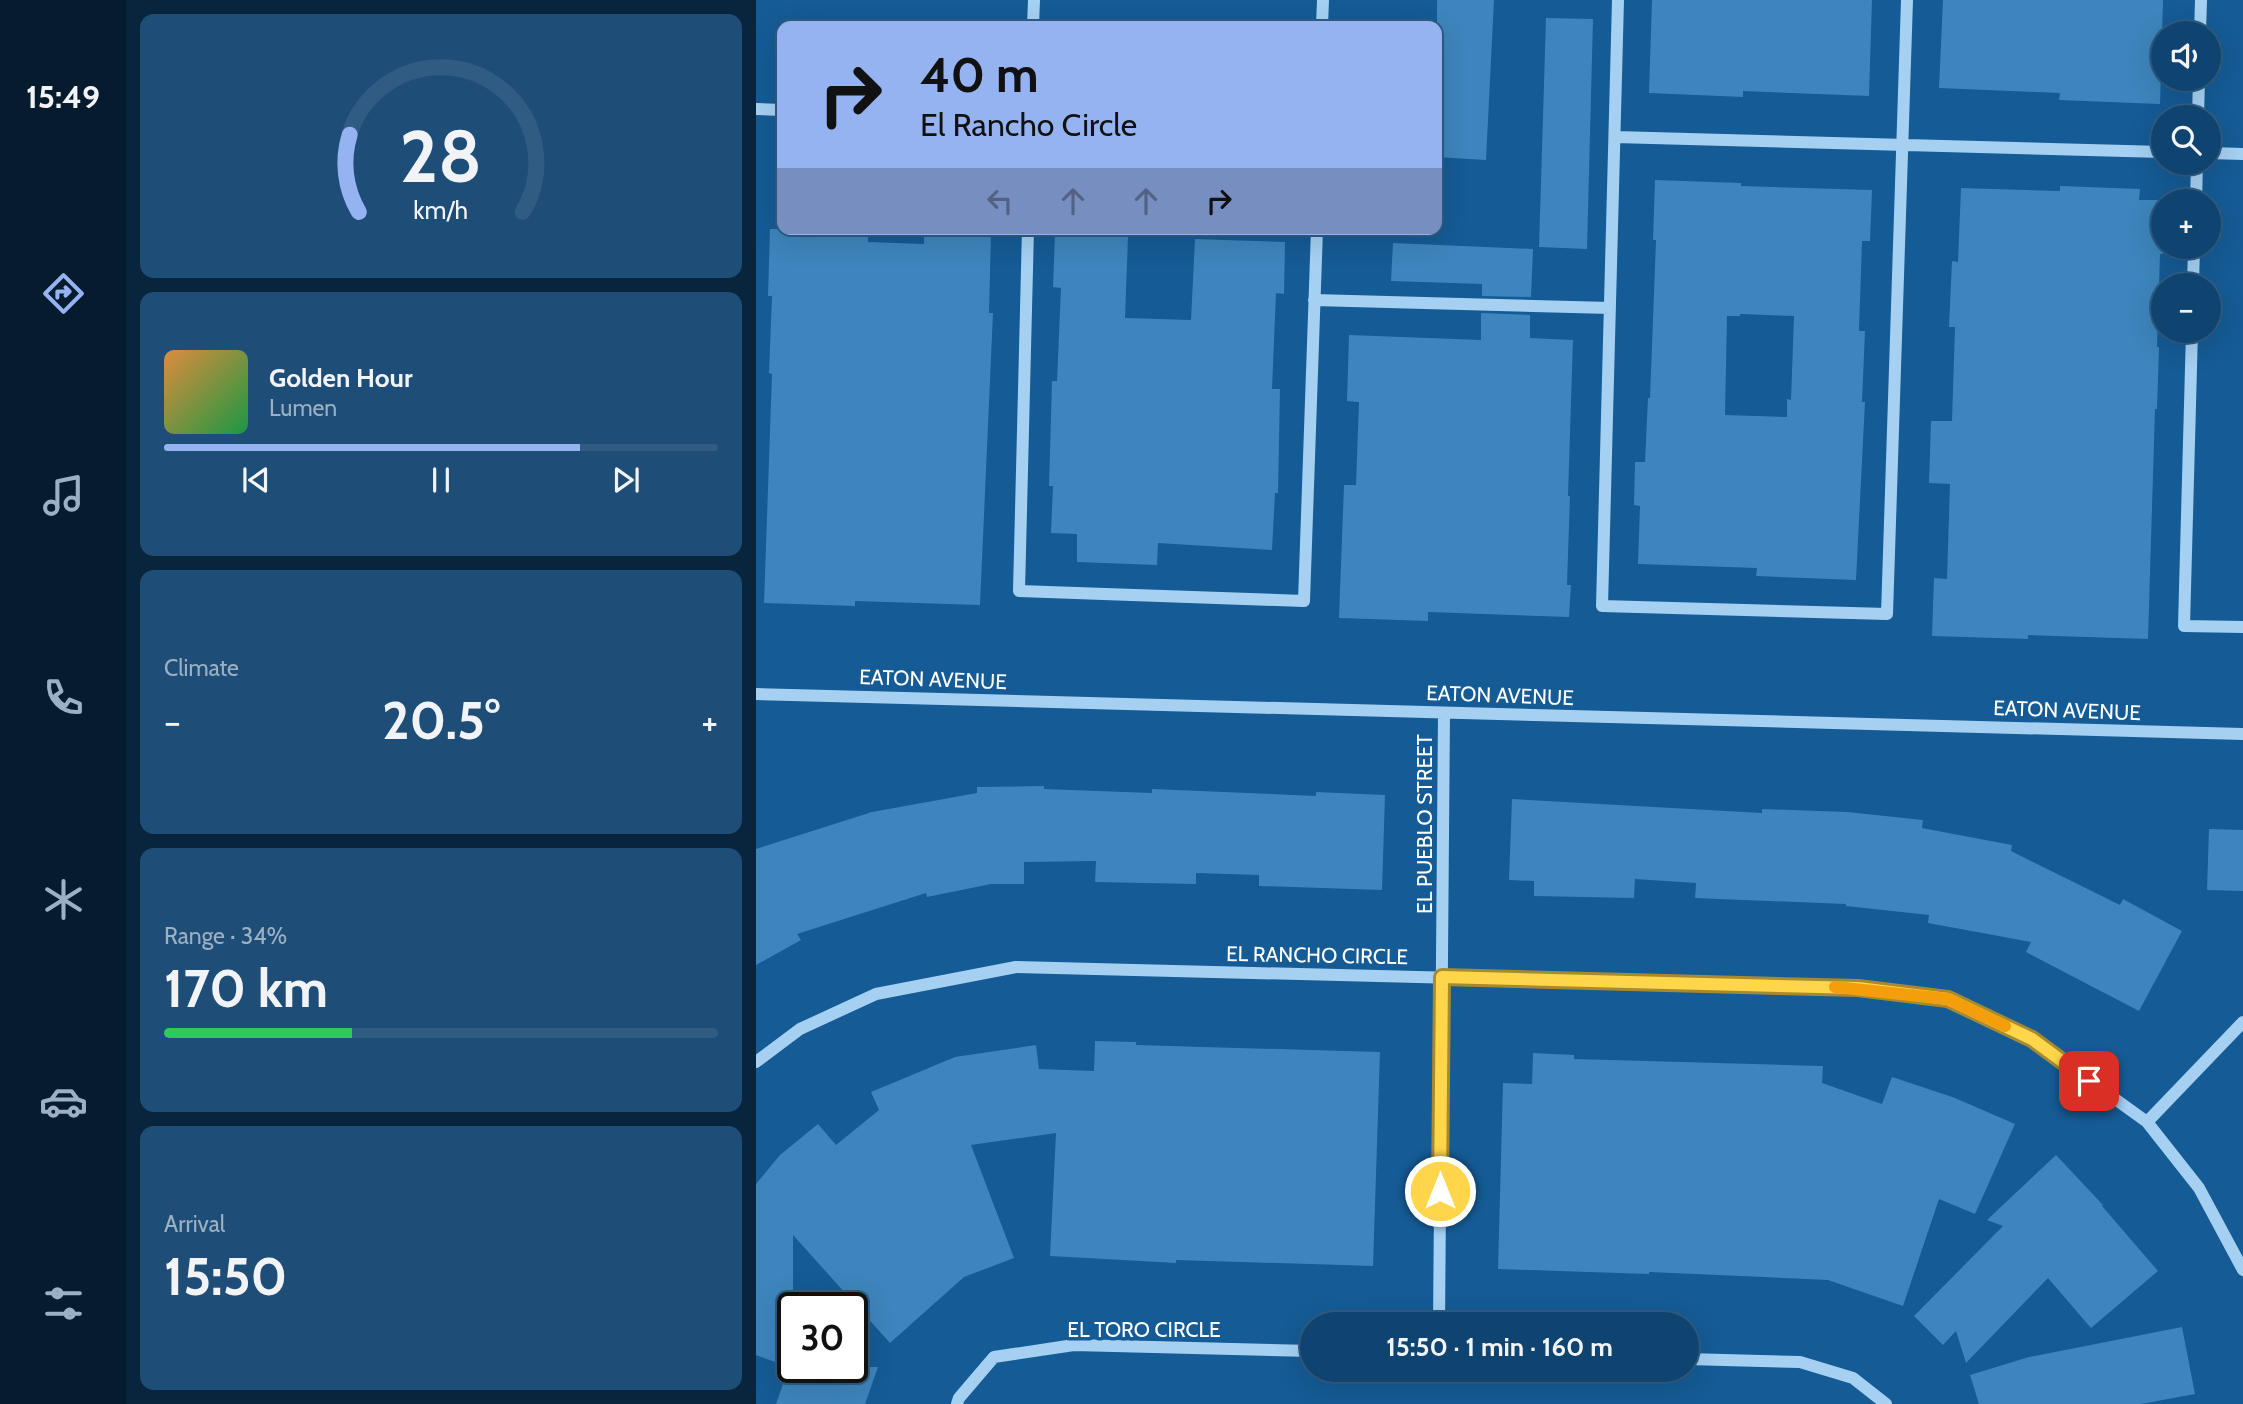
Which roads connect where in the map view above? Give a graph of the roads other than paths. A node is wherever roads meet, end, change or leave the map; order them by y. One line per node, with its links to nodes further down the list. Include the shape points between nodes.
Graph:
1 (1034, 0): 6 (street)
2 (1323, 0): 7 (street)
3 (1618, 0): 11 (street)
4 (1907, 0): 12 (street)
5 (2201, 0): 8 (street)
6 (1033, 21)
7 (1322, 21)
8 (2200, 21)
9 (756, 109): 10 (street)
10 (777, 110)
11 (1615, 137): 12 (street); 19 (street)
12 (1902, 145): 13 (street); 19 (street, via 1887,614 1602,606)
13 (2151, 152)
14 (2221, 153): 15 (street)
15 (2243, 154)
16 (1028, 235): 18 (street, via 1019,591 1304,601)
17 (1317, 235): 18 (street)
18 (1314, 300): 19 (street)
19 (1610, 307)
20 (2192, 343): 21 (street, via 2183,626)
21 (2243, 627)
22 (756, 694): 23 (street, EATON AVENUE)
23 (1444, 713): 24 (street, EATON AVENUE); 25 (street, EL PUEBLO STREET)
24 (2243, 734)
25 (1442, 977): 27 (street, EL RANCHO CIRCLE, via 1016,967 876,994 800,1029); 28 (street, EL RANCHO CIRCLE, via 1858,988 1948,999 2032,1039); 30 (street, EL PUEBLO STREET)
26 (2243, 1022): 28 (street)
27 (756, 1062)
28 (2147, 1122): 29 (street, EL RANCHO CIRCLE, via 2199,1188)
29 (2243, 1270)
30 (1439, 1312)
31 (1300, 1351): 33 (street, EL TORO CIRCLE, via 1087,1345 994,1357)
32 (1699, 1359): 34 (street, via 1800,1362 1853,1378)
33 (957, 1404)
34 (1886, 1404)

